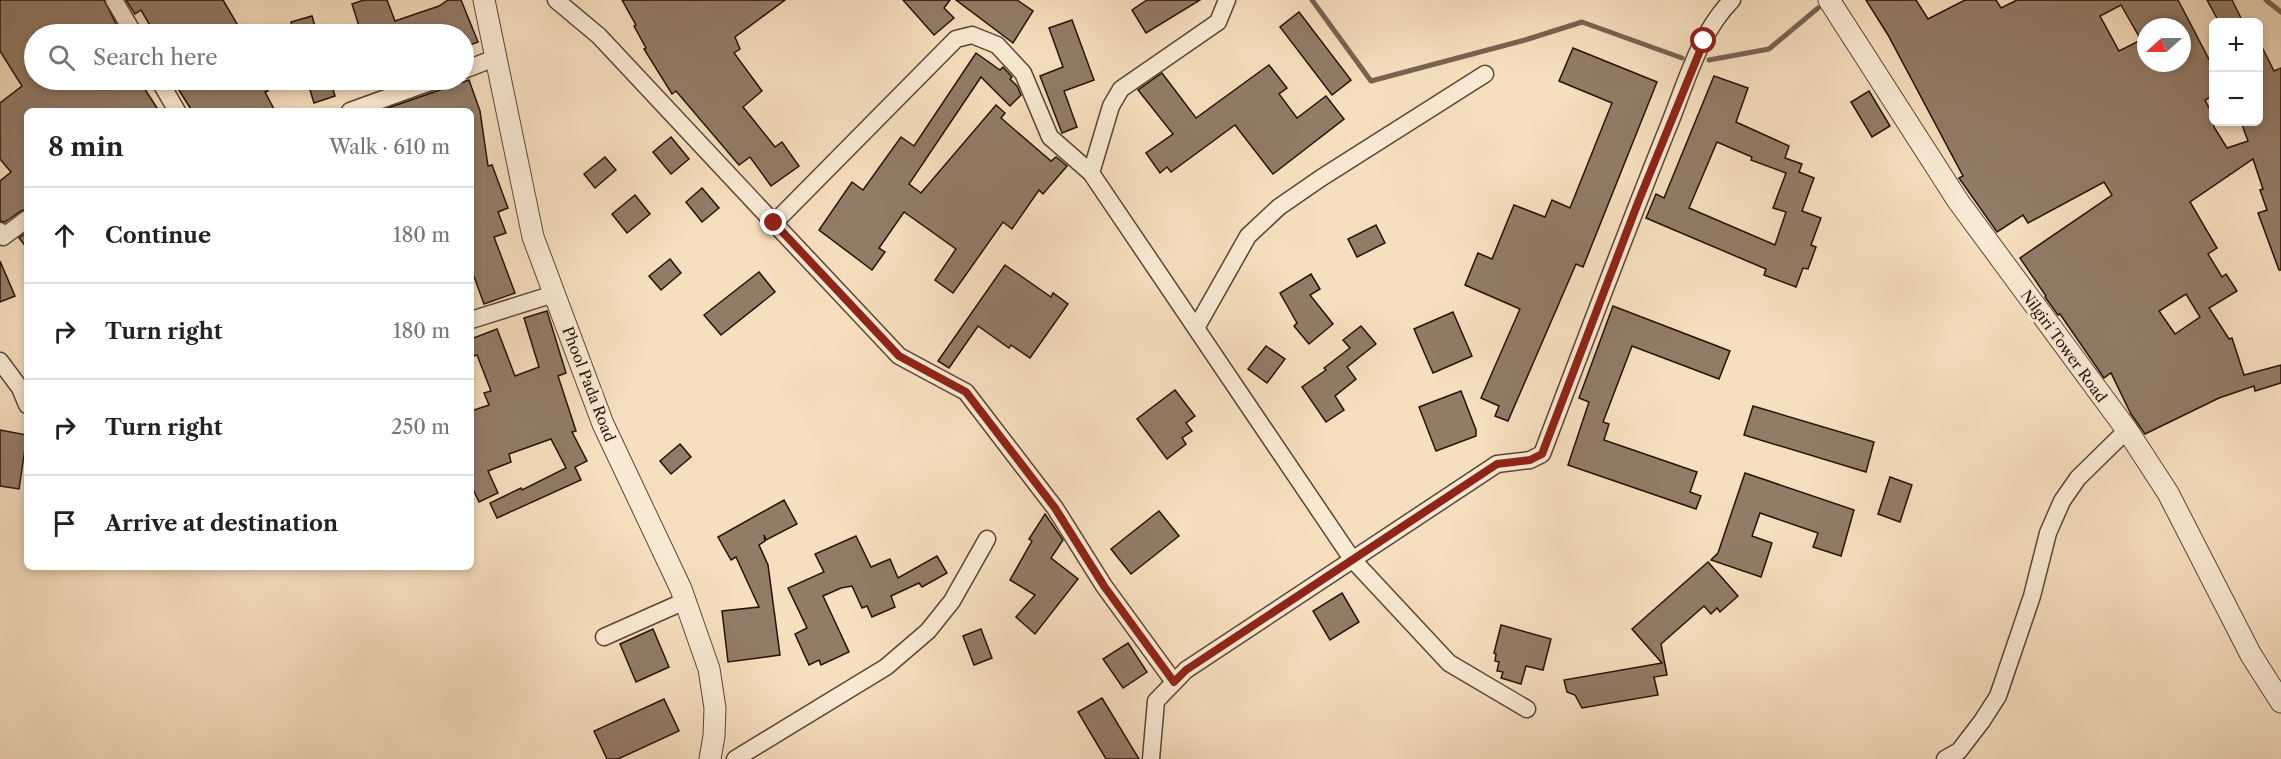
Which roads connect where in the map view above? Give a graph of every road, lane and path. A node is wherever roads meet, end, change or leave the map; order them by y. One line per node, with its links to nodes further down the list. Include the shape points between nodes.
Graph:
1 (114, 0): 7 (street)
2 (483, 0): 8 (street, Phool Pada Road)
3 (556, 0): 17 (street, via 599,36)
4 (1227, 0): 15 (street, via 1218,22 1121,89 1111,106)
5 (1732, 0): 26 (street, via 1704,41 1542,454 1530,460 1497,464)
6 (1829, 0): 24 (street, Nilgiri Tower Road, via 1958,201)
7 (128, 24)
8 (495, 58): 9 (street); 19 (street, Phool Pada Road, via 532,237)
9 (474, 66)
10 (1485, 74): 21 (street, via 1279,207 1248,236)
11 (165, 90): 13 (street)
12 (408, 90): 14 (street)
13 (175, 108)
14 (358, 108)
15 (1091, 173): 17 (street, via 1050,137 1023,73 997,45 972,35 956,39); 21 (street)
16 (24, 221): 18 (street, via 3,237)
17 (774, 223): 29 (street, via 899,356 966,392 1055,508 1104,586)
18 (0, 231)
19 (554, 294): 20 (street); 27 (street, Phool Pada Road, via 603,424)
20 (474, 319)
21 (1196, 328): 26 (street)
22 (0, 361): 23 (street)
23 (24, 398)
24 (2127, 430): 30 (street, Nilgiri Tower Road, via 2168,493 2252,656); 35 (street, via 2078,478 2062,501 2048,533 2032,596 1998,696 1959,751)
25 (987, 539): 33 (street, via 952,601 928,631 886,667)
26 (1352, 559): 29 (street, via 1186,670); 31 (street, via 1449,663)
27 (685, 601): 28 (street); 32 (street, Phool Pada Road, via 709,669 715,708)
28 (604, 637)
29 (1174, 682): 34 (street, via 1156,700)
30 (2281, 702)
31 (1527, 709)
32 (710, 759)
33 (735, 759)
34 (1151, 759)
35 (1945, 759)

